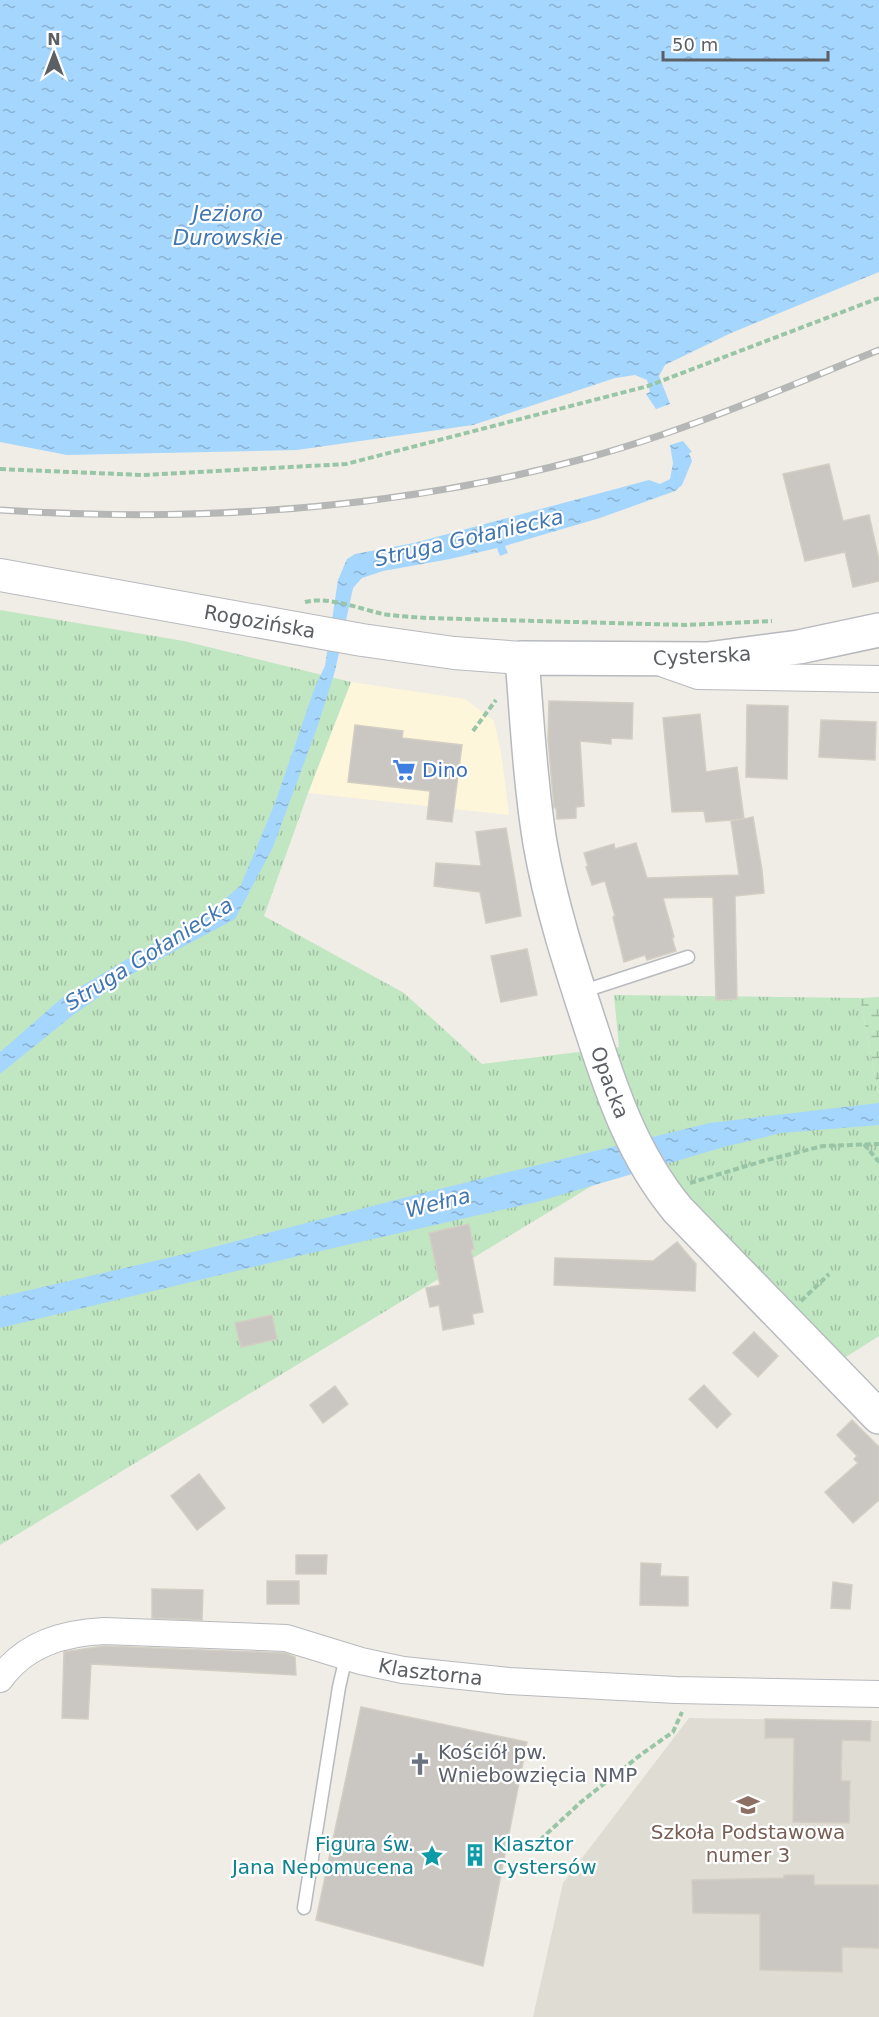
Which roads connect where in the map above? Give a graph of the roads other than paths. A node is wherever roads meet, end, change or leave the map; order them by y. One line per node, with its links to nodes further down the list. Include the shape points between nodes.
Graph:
1 (0, 575): 3 (street, Rogozińska, via 362,640)
2 (879, 630): 4 (main road, Cysterska, via 753,654)
3 (522, 658): 4 (main road, Cysterska); 7 (main road, Opacka, via 540,843)
4 (653, 660): 5 (street, via 698,676)
5 (879, 679)
6 (688, 957): 7 (lane)
7 (580, 992): 8 (main road, Opacka, via 612,1092 635,1146 663,1192)
8 (879, 1417)
9 (346, 1657): 10 (street, Klasztorna, via 286,1638 104,1631 59,1637 37,1645); 11 (street, Klasztorna, via 403,1670 585,1686); 12 (lane)
10 (0, 1679)
11 (879, 1694)
12 (304, 1908)

